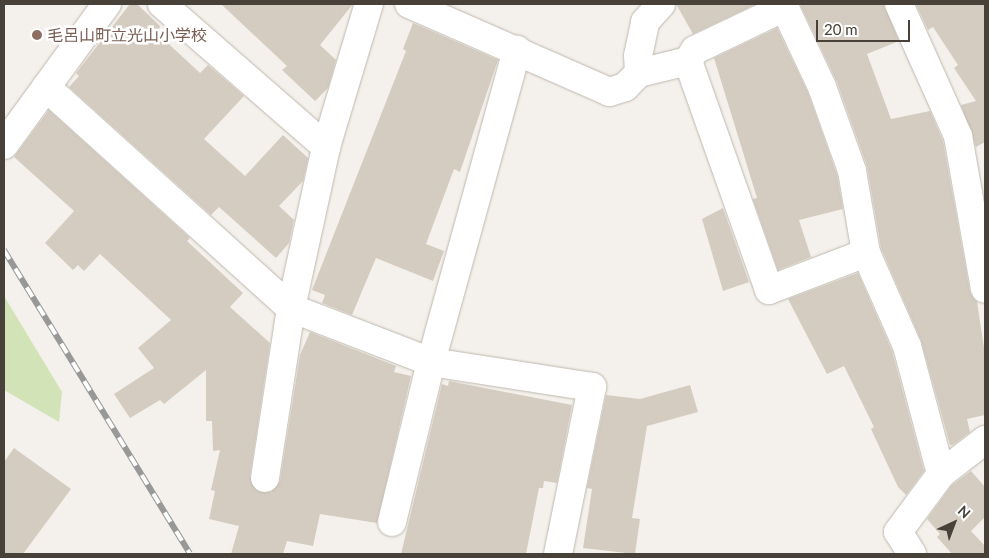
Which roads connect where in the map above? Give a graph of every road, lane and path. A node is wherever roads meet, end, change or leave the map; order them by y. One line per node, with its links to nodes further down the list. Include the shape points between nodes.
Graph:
1 (107, 4): 11 (street)
2 (162, 4): 13 (street)
3 (369, 4): 13 (street)
4 (409, 4): 8 (street)
5 (661, 4): 10 (street, via 645,22 638,56)
6 (899, 4): 15 (street, via 958,136)
7 (784, 5): 9 (street, via 696,50); 14 (street, via 822,87 852,171)
8 (517, 50): 10 (street, via 609,92 625,87); 17 (street)
9 (688, 61): 10 (street); 14 (street, via 769,290)
10 (639, 73)
11 (46, 87): 12 (street); 16 (street)
12 (4, 145)
13 (326, 147): 16 (street)
14 (866, 253): 19 (street, via 907,346)
15 (984, 278)
16 (291, 308): 17 (street); 20 (street)
17 (431, 362): 21 (street); 22 (street, via 592,386)
18 (985, 440): 19 (street)
19 (941, 474): 23 (street, via 898,532)
20 (265, 478)
21 (392, 522)
22 (558, 554)
23 (912, 554)

